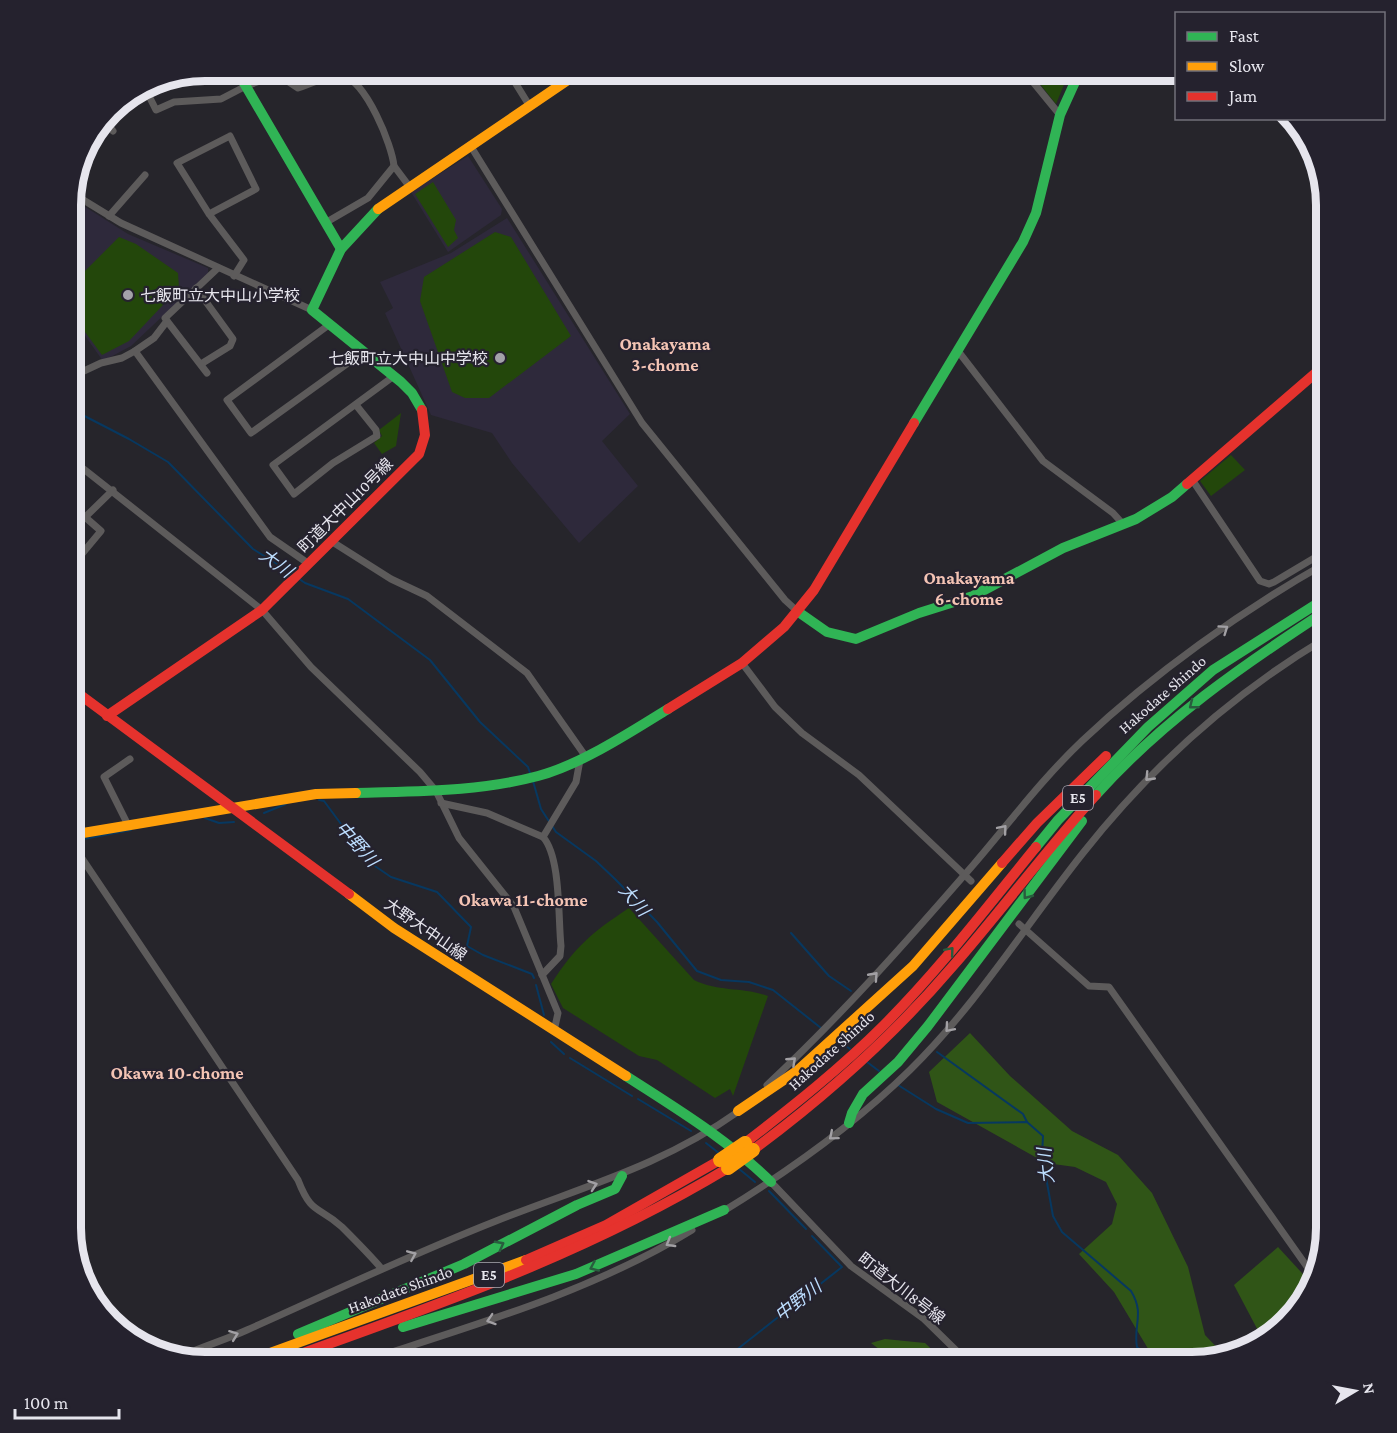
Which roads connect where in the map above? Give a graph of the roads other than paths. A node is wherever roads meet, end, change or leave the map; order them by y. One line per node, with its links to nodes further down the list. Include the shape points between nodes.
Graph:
1 (243, 81): 10 (main road)
2 (263, 81): 10 (street)
3 (288, 81): 4 (street, via 298,88)
4 (321, 81)
5 (350, 81): 17 (street, via 375,113 393,154)
6 (514, 81): 12 (street)
7 (566, 81): 12 (main road)
8 (1032, 81): 13 (street)
9 (1076, 81): 13 (main road)
10 (246, 86): 11 (street, via 221,99 174,102 156,110); 23 (main road)
11 (148, 95)
12 (529, 105): 16 (main road)
13 (1060, 116): 32 (main road, via 1032,225)
14 (109, 126): 15 (street)
15 (113, 131)
16 (470, 145): 19 (main road); 53 (street, via 642,423)
17 (394, 166): 19 (street); 23 (street, via 368,198)
18 (145, 175): 22 (street)
19 (409, 186): 24 (main road, via 375,211)
20 (81, 198): 22 (street)
21 (209, 214): 21 (street, via 256,189 230,136 177,163); 26 (street, via 244,260)
22 (109, 216): 25 (street)
23 (325, 224): 24 (main road)
24 (341, 249): 28 (main road)
25 (218, 268): 26 (street); 27 (street)
26 (234, 276): 28 (street)
27 (196, 288): 29 (street, via 165,318); 34 (street, via 233,339 230,346)
28 (312, 310): 30 (main road, 町道大中山10号線)
29 (167, 321): 31 (street, via 154,338); 34 (street)
30 (330, 324): 33 (main road, 町道大中山10号線); 33 (street, via 227,400 251,433)
31 (135, 351): 35 (street); 49 (street, via 270,537)
32 (958, 351): 45 (street, via 1043,461); 53 (main road)
33 (362, 353): 38 (main road, 町道大中山10号線)
34 (201, 364): 37 (street)
35 (81, 372)
36 (1316, 373): 41 (main road)
37 (207, 374)
38 (394, 376): 39 (street); 46 (main road, 町道大中山10号線, via 414,394 423,411 421,448 405,469)
39 (356, 405): 39 (street, via 273,465 294,494 377,436)
40 (81, 466): 42 (street)
41 (1193, 481): 45 (main road); 48 (street, via 1264,584)
42 (113, 490): 43 (street); 52 (street)
43 (85, 517): 44 (street); 47 (street, via 101,531)
44 (81, 521)
45 (1123, 524): 53 (main road, via 1063,548 973,596 856,639 827,632)
46 (331, 541): 49 (main road, 町道大中山10号線); 61 (street, via 391,579 427,596 526,673)
47 (81, 555)
48 (1316, 557)
49 (307, 567): 52 (main road, 町道大中山10号線)
50 (1316, 569): 69 (street, one-way to 50, via 1035,790 1119,707 1224,628)
51 (1316, 604): 57 (main road, Hakodate Shindo / E5)
52 (262, 610): 59 (main road, 町道大中山10号線); 63 (street, via 311,667)
53 (798, 611): 56 (main road)
54 (1316, 618): 60 (main road, Hakodate Shindo / E5, one-way to 60, via 1234,674)
55 (1316, 644): 72 (street, one-way to 72, via 1230,704 1165,760 1081,855)
56 (742, 663): 61 (main road); 69 (street, via 802,733 859,775)
57 (1213, 670): 75 (main road, via 1133,731 1068,790 914,966 847,1028); 76 (main road, Hakodate Shindo / E5, one-way to 57, via 1058,820 1116,757)
58 (81, 696): 59 (main road, 大野大中山線)
59 (108, 716): 64 (main road, 大野大中山線)
60 (1156, 735): 76 (main road, Hakodate Shindo / E5, via 1066,827 953,966); 77 (main road, one-way to 77, via 1083,819 899,1062)
61 (583, 758): 63 (main road, via 540,776); 67 (street, via 576,782)
62 (130, 759): 65 (street, via 104,777)
63 (439, 797): 64 (main road, via 316,794); 67 (street); 73 (street, via 459,838 514,907)
64 (232, 808): 65 (main road); 74 (main road, 大野大中山線, via 394,928)
65 (128, 825): 66 (main road)
66 (81, 833)
67 (543, 837): 73 (street, via 552,853 561,946 560,956)
68 (81, 857): 85 (street, via 298,1180 306,1200 343,1228)
69 (964, 875): 70 (street); 75 (street, one-way to 69, via 835,1019)
70 (971, 881)
71 (1020, 924): 72 (street)
72 (1026, 931): 77 (street, one-way to 77, via 991,979 911,1069); 86 (street, via 1089,986 1109,987)
73 (542, 975): 74 (street, via 558,1013)
74 (554, 1031): 80 (main road, 大野大中山線)
75 (824, 1039): 78 (main road, one-way to 75, via 797,1071)
76 (873, 1044): 81 (main road, Hakodate Shindo / E5, bridge)
77 (888, 1082): 79 (main road, via 853,1105)
78 (738, 1111): 80 (street)
79 (849, 1123): 83 (street, one-way to 83)
80 (711, 1130): 82 (street); 83 (main road, 大野大中山線)
81 (724, 1164): 89 (main road, Hakodate Shindo / E5, via 559,1247); 90 (main road, Hakodate Shindo / E5, via 656,1212 573,1253)
82 (622, 1176): 85 (street, one-way to 82, via 549,1200); 88 (main road, one-way to 82, via 464,1264 615,1189)
83 (771, 1182): 84 (street); 93 (street, 町道大川8号線, via 851,1266 924,1318)
84 (724, 1210): 91 (main road, one-way to 91, via 576,1274); 92 (street, one-way to 92, via 667,1246 572,1290)
85 (381, 1268): 87 (street, one-way to 85)
86 (1309, 1269)
87 (193, 1352)
88 (259, 1352)
89 (272, 1352)
90 (306, 1352)
91 (313, 1352)
92 (390, 1352)
93 (958, 1352)

